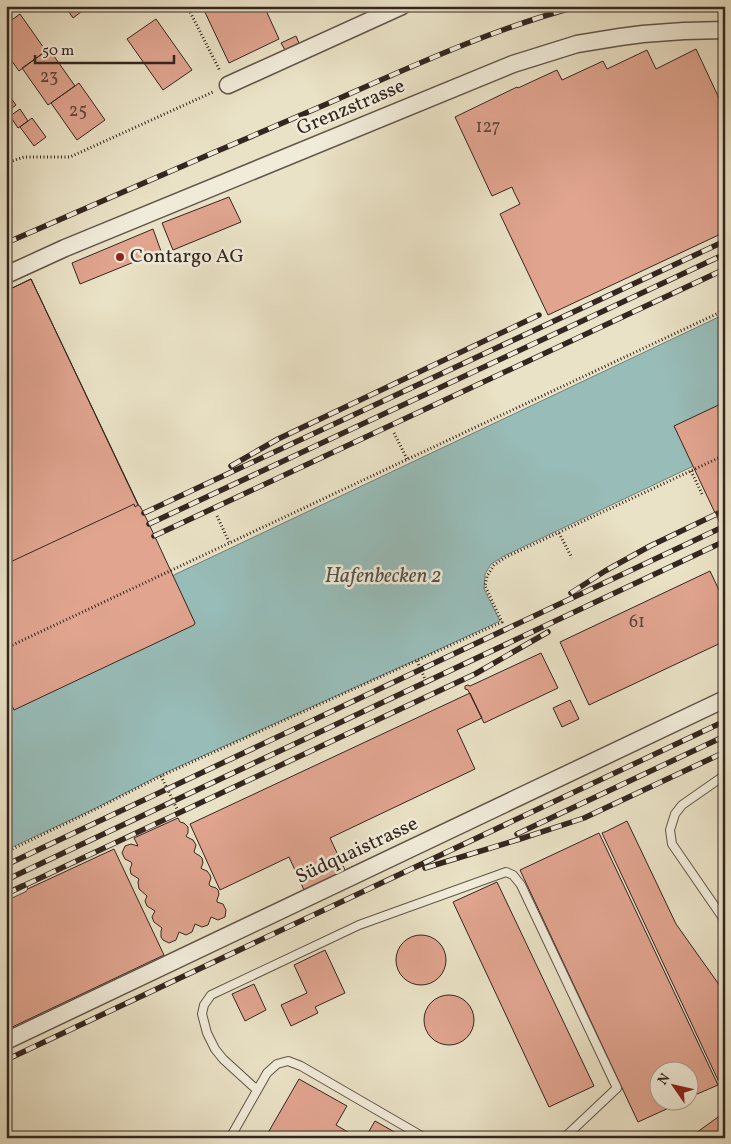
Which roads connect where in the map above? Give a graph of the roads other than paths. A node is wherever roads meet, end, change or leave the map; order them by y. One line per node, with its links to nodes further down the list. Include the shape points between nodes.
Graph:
1 (391, 8): 3 (street)
2 (725, 30): 4 (street, Grenzstrasse, via 644,34 594,41 513,64)
3 (228, 85)
4 (6, 275)
5 (725, 700): 10 (street, Südquaistrasse)
6 (725, 775): 9 (lane, via 682,805 670,830 672,844)
7 (23, 888): 8 (lane)
8 (6, 896)
9 (725, 921)
10 (6, 1040)
11 (257, 1090): 12 (lane); 13 (lane, via 267,1073 277,1064 288,1061); 14 (lane, via 219,1054 207,1034 202,1014 211,995 359,925 506,872 521,885 617,1088)
12 (230, 1138)
13 (425, 1138)
14 (564, 1138)

